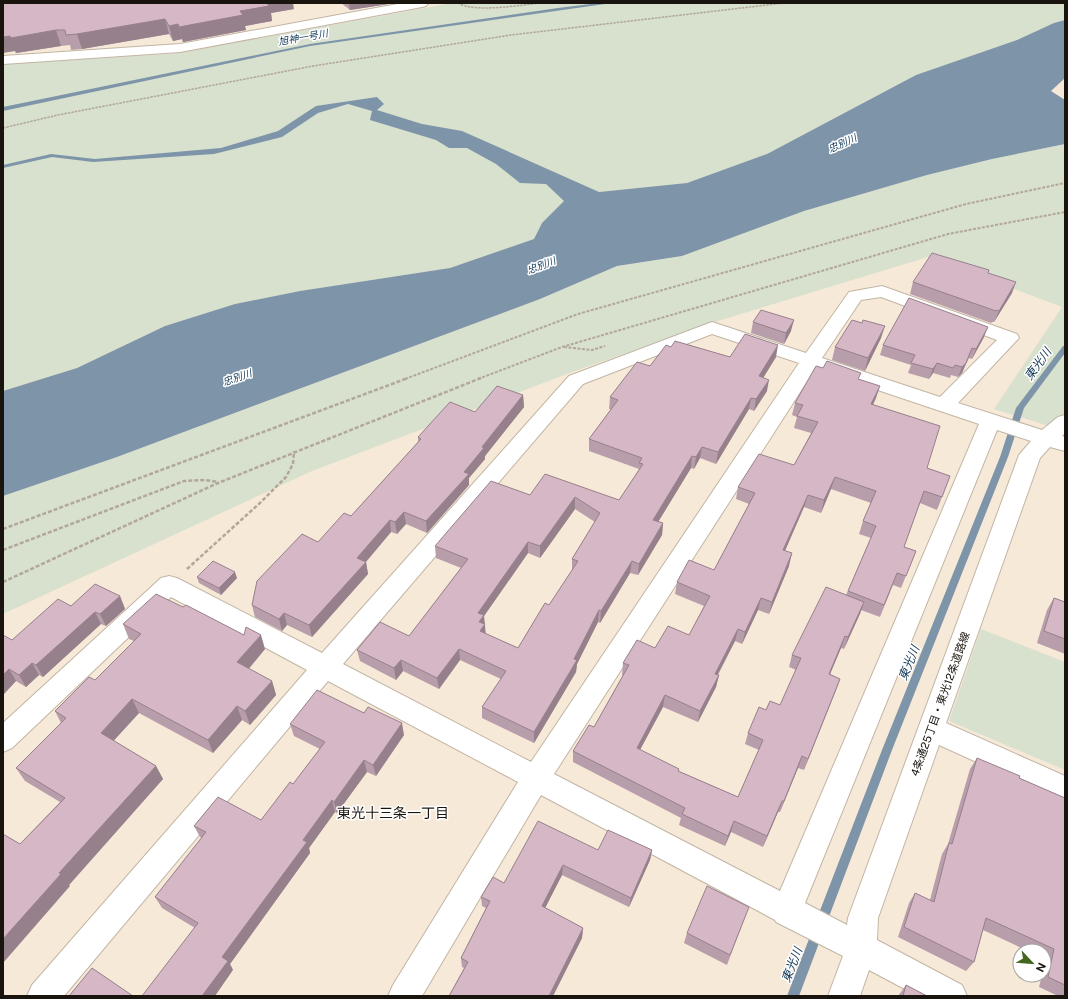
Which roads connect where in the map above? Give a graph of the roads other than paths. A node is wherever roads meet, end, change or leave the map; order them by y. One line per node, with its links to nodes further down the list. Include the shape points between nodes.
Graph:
1 (422, 3): 3 (street)
2 (333, 8): 3 (street)
3 (342, 18): 4 (street, via 180,48)
4 (3, 60)
5 (810, 361): 6 (street); 6 (street, via 855,296 882,292 1010,338); 10 (street, via 712,328 576,380); 13 (street)
6 (944, 405): 8 (street)
7 (1065, 422): 9 (street, 4条通25丁目・東光12条道路線)
8 (997, 423): 9 (street); 15 (street)
9 (1046, 438): 11 (street, 4条通25丁目・東光12条道路線, via 1030,455)
10 (324, 668): 12 (street, via 169,586); 13 (street); 17 (street)
11 (931, 729): 14 (street); 16 (street, 4条通25丁目・東光12条道路線, via 863,918)
12 (3, 740)
13 (536, 778): 15 (street); 18 (street)
14 (1065, 789)
15 (795, 915): 16 (street)
16 (847, 942): 19 (street, 4条通25丁目・東光12条道路線); 20 (street)
17 (43, 996)
18 (404, 996)
19 (844, 996)
20 (951, 996)

